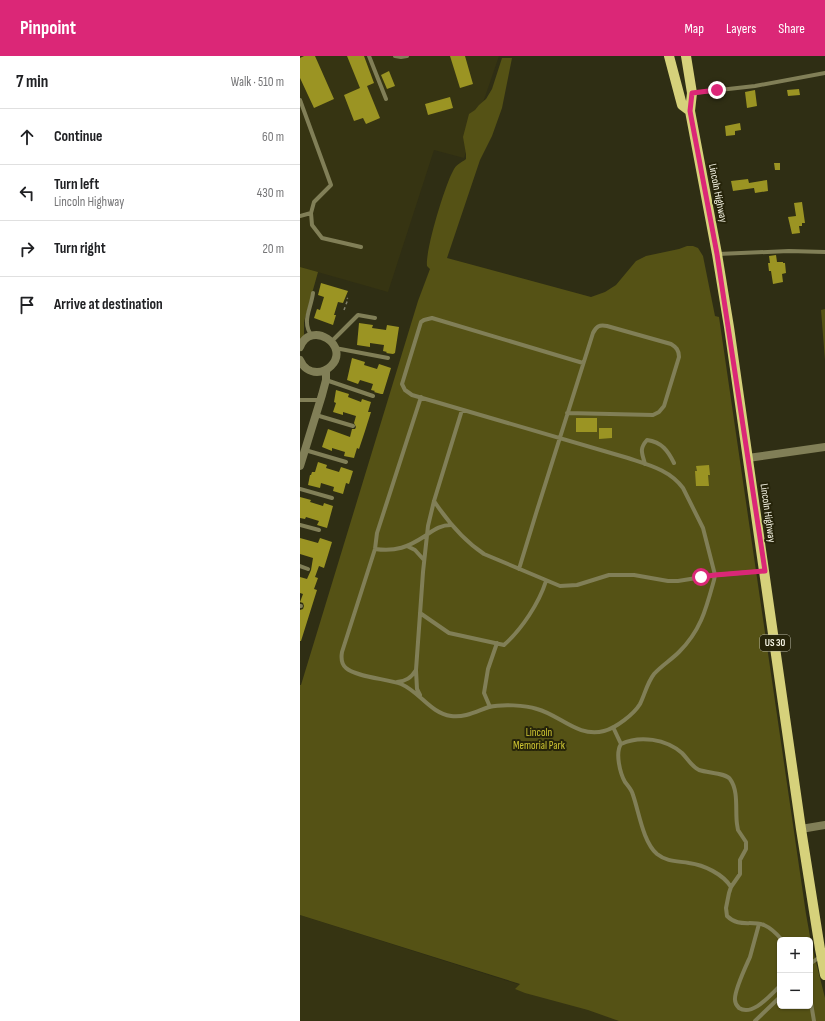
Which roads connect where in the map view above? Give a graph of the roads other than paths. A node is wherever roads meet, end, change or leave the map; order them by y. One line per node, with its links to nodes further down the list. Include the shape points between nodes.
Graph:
1 (369, 56): 8 (lane)
2 (395, 56): 3 (lane)
3 (407, 56)
4 (669, 56): 10 (main road, via 682,105)
5 (686, 56): 7 (main road, Lincoln Highway / US 30)
6 (825, 73): 7 (lane, via 755,86)
7 (692, 93): 10 (main road, Lincoln Highway / US 30)
8 (386, 99)
9 (300, 100): 11 (lane, via 330,185 314,202)
10 (690, 111): 15 (main road, Lincoln Highway / US 30)
11 (311, 213): 12 (lane); 13 (lane, via 312,225 322,238)
12 (300, 216)
13 (361, 247)
14 (825, 252): 15 (lane, via 789,250)
15 (717, 254): 37 (main road, Lincoln Highway / US 30)
16 (313, 293): 18 (lane, via 306,321 307,330)
17 (376, 318): 19 (lane, via 358,315)
18 (312, 336): 19 (street, via 323,336); 20 (street, via 304,340)
19 (333, 345): 21 (lane); 24 (street, via 336,353 333,363)
20 (300, 347)
21 (388, 358)
22 (300, 360): 24 (street, via 310,371)
23 (583, 363): 27 (lane, via 432,318 424,320 419,326 402,380 403,387 408,393); 31 (lane); 31 (lane, via 593,332 597,326 603,325 671,344 679,351 664,406 657,414)
24 (326, 370): 25 (street)
25 (326, 380): 26 (lane); 29 (street)
26 (374, 396)
27 (420, 398): 30 (lane); 50 (lane, via 377,533)
28 (300, 400): 29 (lane)
29 (320, 400): 32 (street)
30 (462, 410): 34 (lane); 44 (lane)
31 (567, 413): 34 (lane)
32 (316, 415): 33 (lane); 36 (street)
33 (353, 426)
34 (560, 438): 40 (lane); 54 (lane)
35 (825, 447): 37 (street)
36 (303, 454): 38 (lane); 41 (street)
37 (748, 458): 55 (main road, Lincoln Highway / US 30)
38 (346, 462)
39 (674, 463): 40 (lane, via 663,446 656,441 648,440 642,446)
40 (645, 464): 56 (lane, via 667,473 683,488 703,528)
41 (300, 466)
42 (300, 488): 43 (lane)
43 (332, 498)
44 (434, 501): 46 (lane); 48 (lane)
45 (300, 524): 47 (lane)
46 (451, 525): 48 (lane, via 436,528); 54 (lane, via 480,551)
47 (319, 530)
48 (427, 534): 49 (lane); 51 (lane)
49 (407, 546): 50 (lane, via 389,550); 51 (lane)
50 (375, 549): 61 (lane, via 342,652 342,661 350,671)
51 (424, 560): 58 (lane)
52 (300, 566): 53 (lane)
53 (308, 569)
54 (519, 569): 57 (lane)
55 (765, 571): 56 (lane); 67 (main road, Lincoln Highway / US 30)
56 (715, 575): 57 (lane, via 678,581 634,575 609,575 568,587); 64 (lane, via 703,617 694,635 654,674 636,709)
57 (546, 581): 59 (lane, via 516,635 504,645)
58 (420, 613): 59 (lane, via 449,633); 60 (lane)
59 (497, 643): 63 (lane, via 488,669 484,693)
60 (416, 670): 61 (lane, via 407,680); 62 (lane)
61 (396, 683): 62 (lane, via 407,687)
62 (420, 697): 63 (lane, via 436,711 452,716 468,715)
63 (490, 707): 64 (lane, via 538,709 587,731 605,731)
64 (613, 727): 65 (lane)
65 (621, 744): 68 (lane, via 618,756 621,774 633,794 642,826 656,853 663,858 703,866 724,879); 68 (lane, via 643,740 668,744 697,769 730,778 734,787 736,824 746,842 746,849 740,860 740,874)
66 (825, 825): 67 (street)
67 (801, 828): 71 (main road, Lincoln Highway / US 30)
68 (730, 887): 69 (lane, via 727,916 736,922)
69 (759, 924): 70 (lane, via 770,928); 74 (lane, via 735,996 735,1003 741,1009 750,1009 761,1004)
70 (779, 937)
71 (821, 956): 72 (lane); 73 (main road, Lincoln Highway / US 30)
72 (813, 961)
73 (825, 975)
74 (777, 989)
75 (777, 1000): 77 (lane)
76 (812, 1009): 78 (lane)
77 (755, 1021)
78 (814, 1021)

